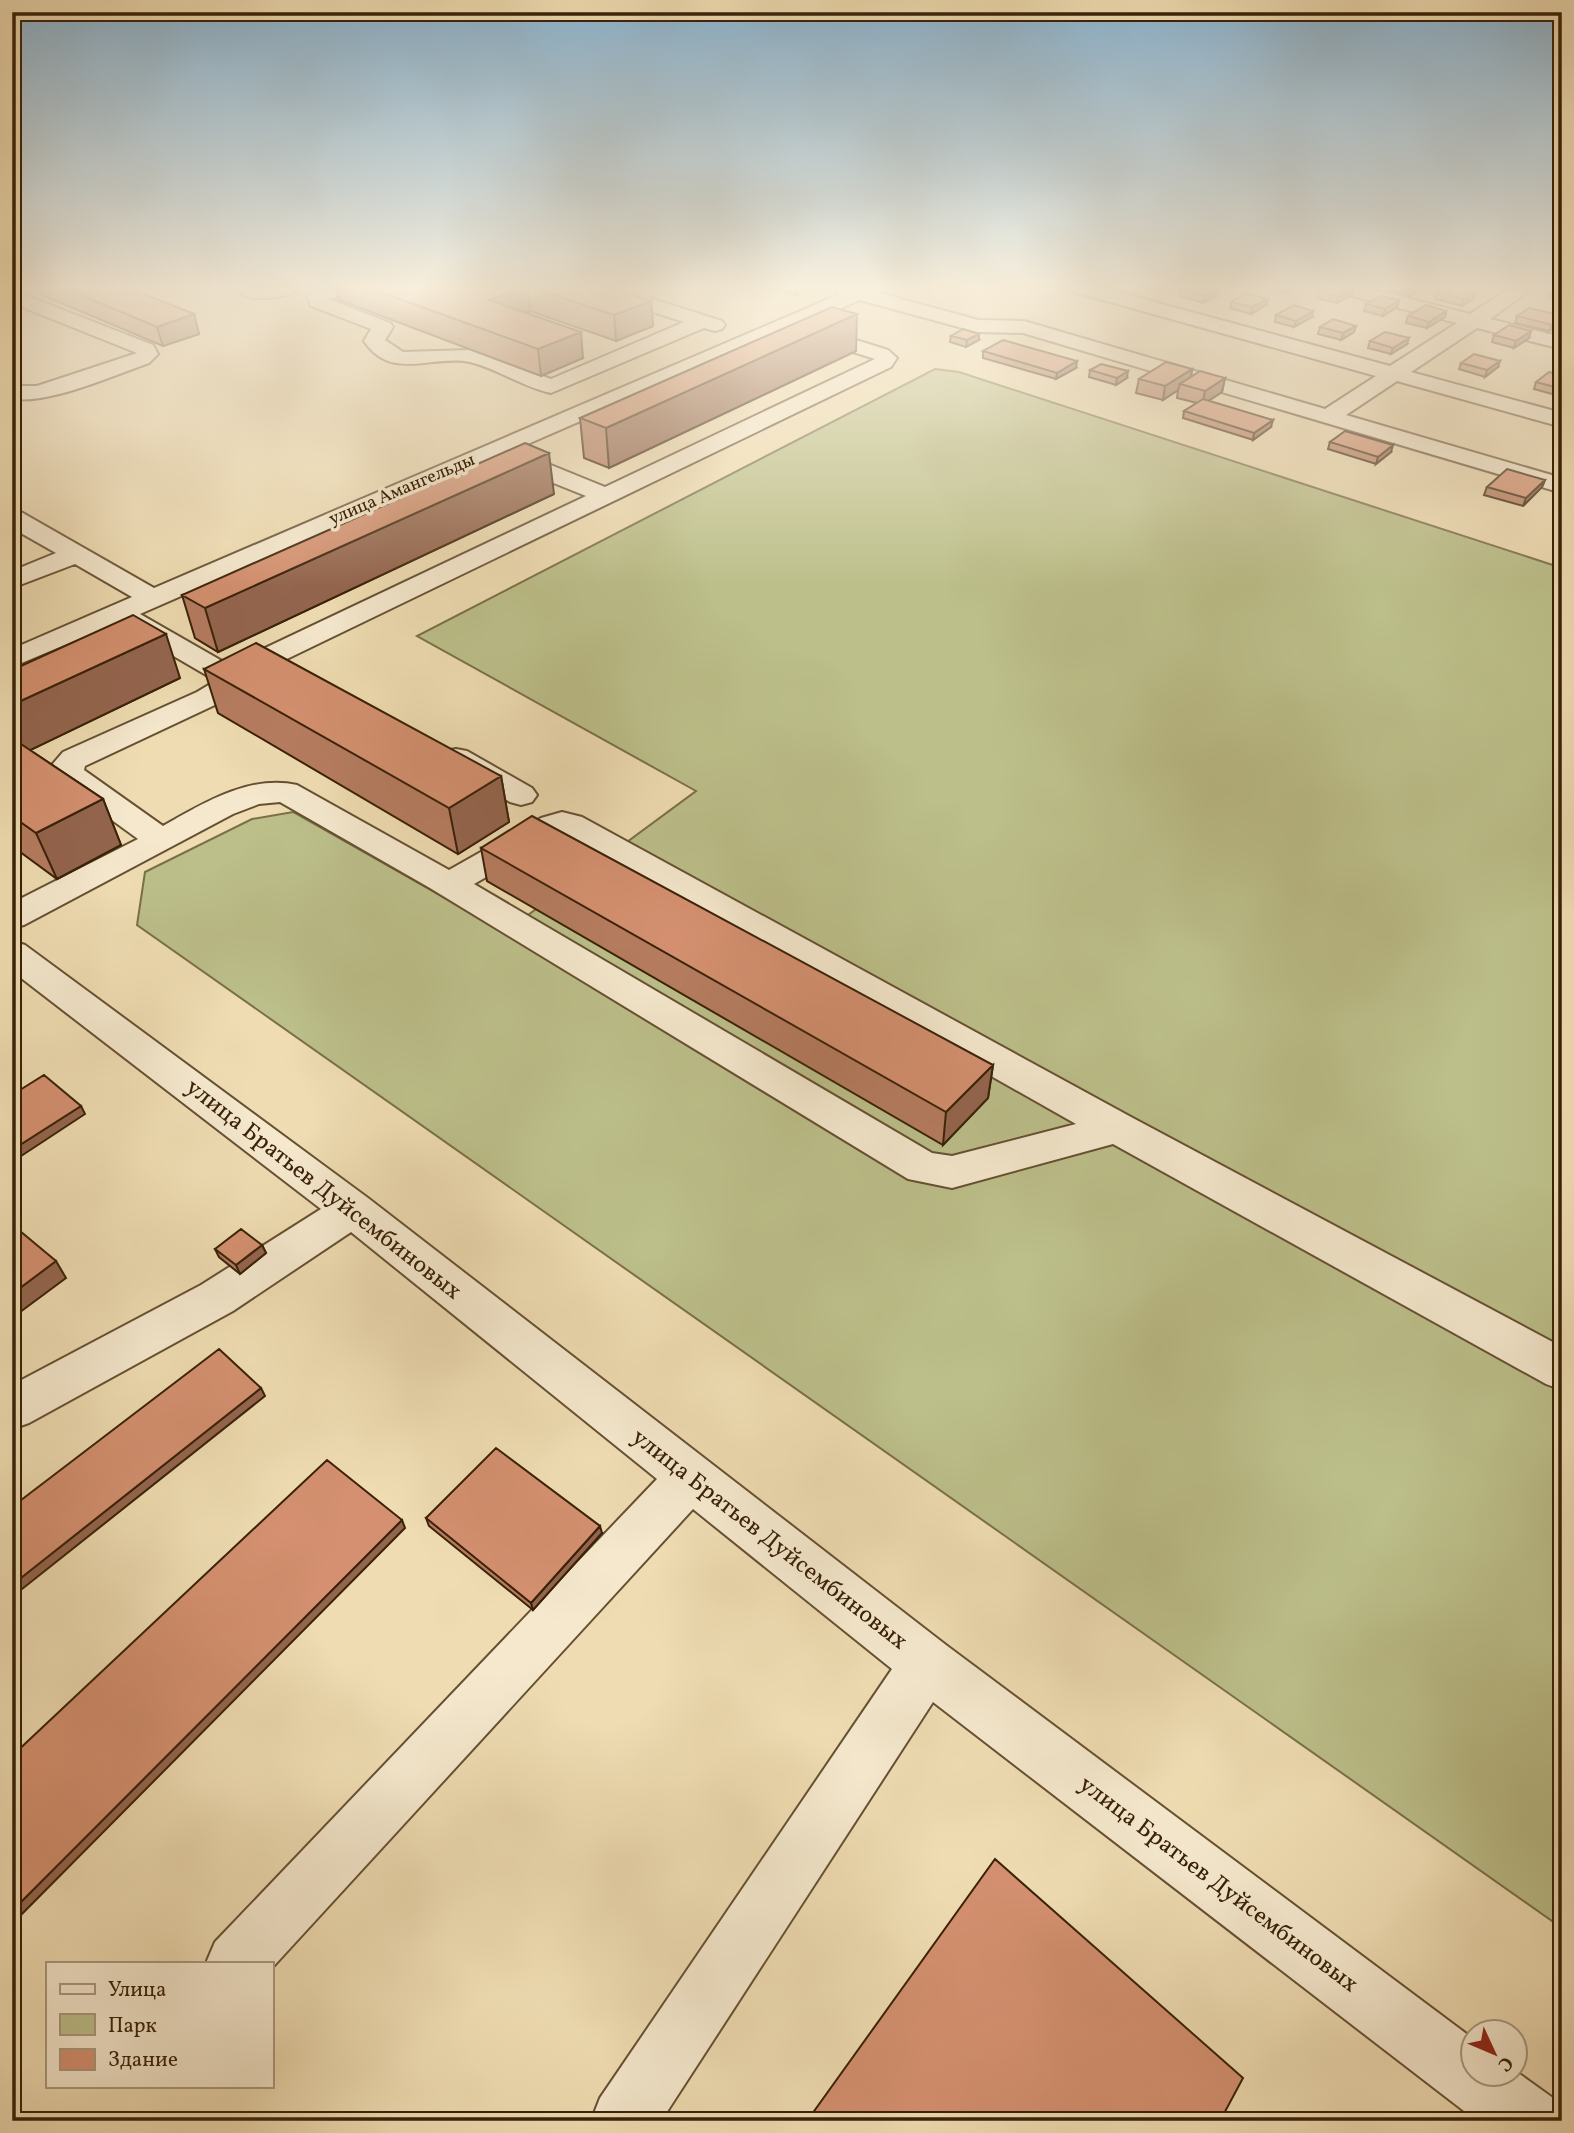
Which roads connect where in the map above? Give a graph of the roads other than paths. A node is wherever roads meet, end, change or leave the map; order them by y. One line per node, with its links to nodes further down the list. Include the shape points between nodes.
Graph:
1 (54, 388): 8 (street)
2 (553, 388): 9 (street)
3 (637, 388): 12 (street, улица Амангельды)
4 (833, 388): 14 (street)
5 (1226, 388): 10 (street)
6 (1375, 388): 10 (street)
7 (1442, 388): 11 (street)
8 (12, 392)
9 (572, 394)
10 (1328, 418): 13 (street)
11 (1562, 420)
12 (493, 450): 14 (street); 18 (street, улица Амангельды)
13 (1562, 486)
14 (607, 496): 22 (street)
15 (12, 517): 16 (street)
16 (78, 554): 17 (street); 18 (street)
17 (12, 580)
18 (153, 598): 19 (street, улица Амангельды)
19 (119, 613): 20 (street, улица Амангельды); 22 (street)
20 (12, 659)
21 (298, 673): 22 (street)
22 (228, 676): 25 (street, via 225,687 207,698 67,766 69,774)
23 (426, 742): 24 (street)
24 (521, 795)
25 (161, 840): 26 (street, via 246,795 286,792); 27 (street)
26 (442, 880): 29 (street, via 923,1168 953,1172); 29 (street, via 466,876 552,825 571,824)
27 (12, 917)
28 (12, 953): 30 (street, улица Братьев Дуйсембиновых)
29 (1117, 1128): 31 (street)
30 (353, 1210): 32 (street, via 217,1298); 33 (street, улица Братьев Дуйсембиновых)
31 (1562, 1370)
32 (12, 1408)
33 (690, 1478): 34 (street, улица Братьев Дуйсембиновых); 35 (street)
34 (927, 1664): 36 (street); 37 (street, улица Братьев Дуйсембиновых)
35 (237, 1962)
36 (623, 2121)
37 (1530, 2121)

